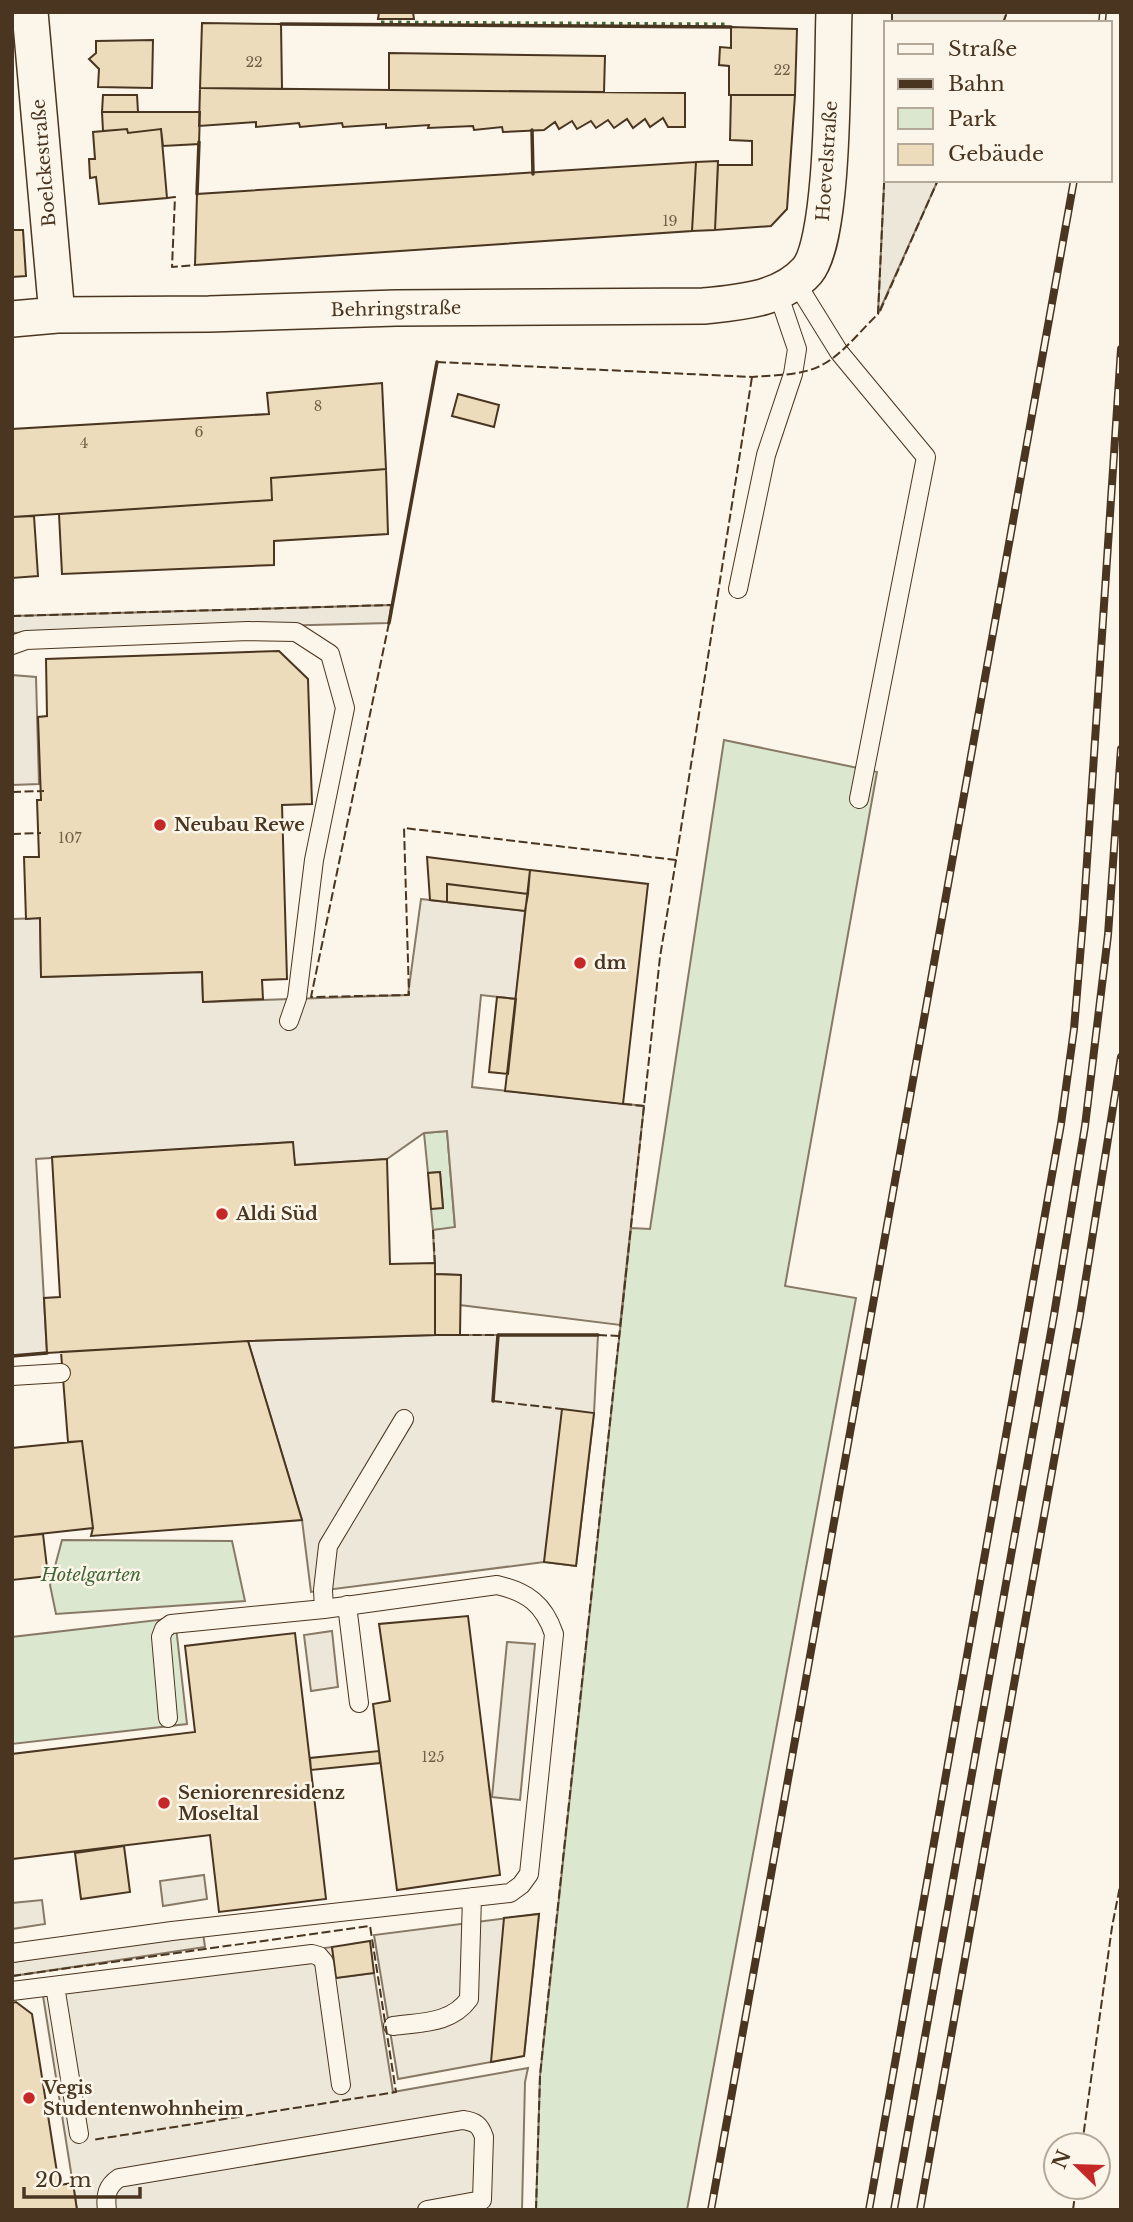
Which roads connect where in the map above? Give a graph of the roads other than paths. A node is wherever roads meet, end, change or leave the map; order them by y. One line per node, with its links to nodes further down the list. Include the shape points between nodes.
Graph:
1 (30, 12): 4 (street, Boelckestraße)
2 (834, 12): 3 (street, Hoevelstraße, via 827,201 820,242 809,269)
3 (787, 287): 4 (street, Behringstraße, via 744,302 704,306); 6 (lane, via 797,349 793,374 766,455); 8 (lane, via 926,457)
4 (57, 315): 5 (street, Behringstraße)
5 (12, 319)
6 (738, 589)
7 (12, 645): 9 (lane, via 26,640 296,632 330,654 345,708 314,860 297,998)
8 (859, 799)
9 (289, 1021)
10 (61, 1373): 11 (lane)
11 (12, 1376)
12 (404, 1419): 14 (lane, via 328,1545)
13 (348, 1605): 14 (lane); 15 (lane); 17 (lane, via 497,1585 530,1596 550,1620 554,1634 529,1874 510,1893)
14 (324, 1609): 16 (lane, via 171,1624 161,1637)
15 (359, 1703)
16 (168, 1718)
17 (472, 1897): 18 (lane); 21 (lane, via 469,1999 449,2017)
18 (12, 1953)
19 (55, 1986): 20 (lane); 22 (lane, via 319,1956 324,1962); 23 (lane)
20 (12, 1991)
21 (393, 2026)
22 (341, 2085)
23 (79, 2134)
24 (482, 2205): 25 (lane, via 484,2137 474,2122 463,2120 119,2178 107,2190); 26 (lane)
25 (107, 2210)
26 (427, 2210)

